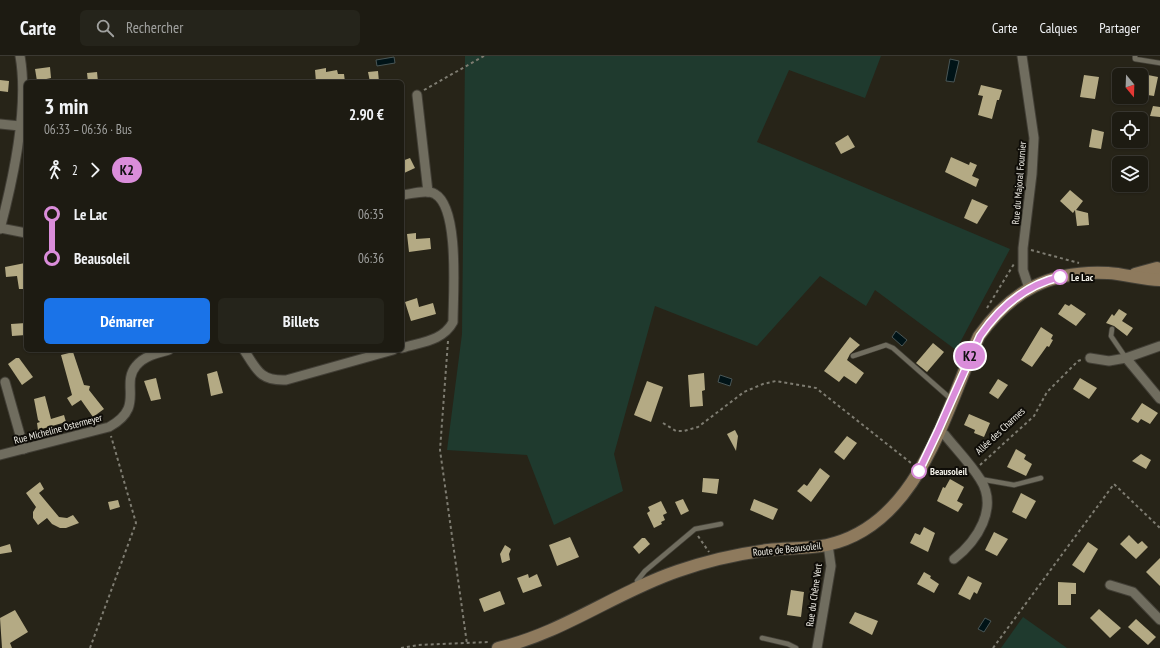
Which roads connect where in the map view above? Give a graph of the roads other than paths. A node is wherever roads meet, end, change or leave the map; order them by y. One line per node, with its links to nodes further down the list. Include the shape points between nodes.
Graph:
1 (20, 56): 7 (street)
2 (1022, 56): 13 (street, Rue du Majoral Fournier, via 1034,138 1023,248 1023,270)
3 (1135, 56): 4 (lane, via 1135,59)
4 (1160, 63)
5 (417, 94): 8 (street)
6 (0, 124): 7 (street)
7 (20, 126): 10 (street, via 16,158)
8 (428, 192): 9 (street); 16 (street, via 435,194 445,205 451,221 453,322 449,330 439,337)
9 (404, 195)
10 (0, 229): 11 (street)
11 (24, 233)
12 (1159, 271): 13 (main road, Route de Beausoleil, via 1122,275 1091,272 1050,279)
13 (1029, 288): 24 (main road, Route de Beausoleil, via 1001,309 980,336)
14 (1112, 329): 22 (lane, via 1111,336)
15 (1160, 346): 22 (street)
16 (404, 347)
17 (163, 352): 27 (street, Rue Micheline Ostermeyer, via 143,359 135,367 131,375 131,402 126,414 118,422 109,427)
18 (245, 352): 19 (street, via 259,372 275,381)
19 (386, 352)
20 (853, 356): 24 (lane, via 886,345 893,348)
21 (1090, 358): 22 (street, via 1109,361)
22 (1126, 358): 25 (street)
23 (5, 382): 27 (street)
24 (952, 399): 26 (main road, Route de Beausoleil)
25 (1160, 399)
26 (938, 431): 30 (street, via 945,434); 32 (main road, Route de Beausoleil, via 919,470 898,502 878,521 850,537)
27 (24, 449): 28 (street, Rue Micheline Ostermeyer)
28 (0, 455)
29 (1041, 478): 30 (lane, via 1014,485)
30 (980, 479): 33 (street, via 987,504 982,528)
31 (721, 524): 35 (lane, via 695,530 644,571 637,581)
32 (828, 545): 35 (main road, Route de Beausoleil, via 729,557 678,571); 40 (street, Rue du Chêne Vert, via 831,566)
33 (954, 560)
34 (1110, 585): 36 (street, via 1132,592)
35 (640, 586): 38 (main road, Route de Beausoleil, via 562,626)
36 (1160, 620)
37 (762, 638): 39 (lane)
38 (497, 644)
39 (796, 648)
40 (817, 648)

